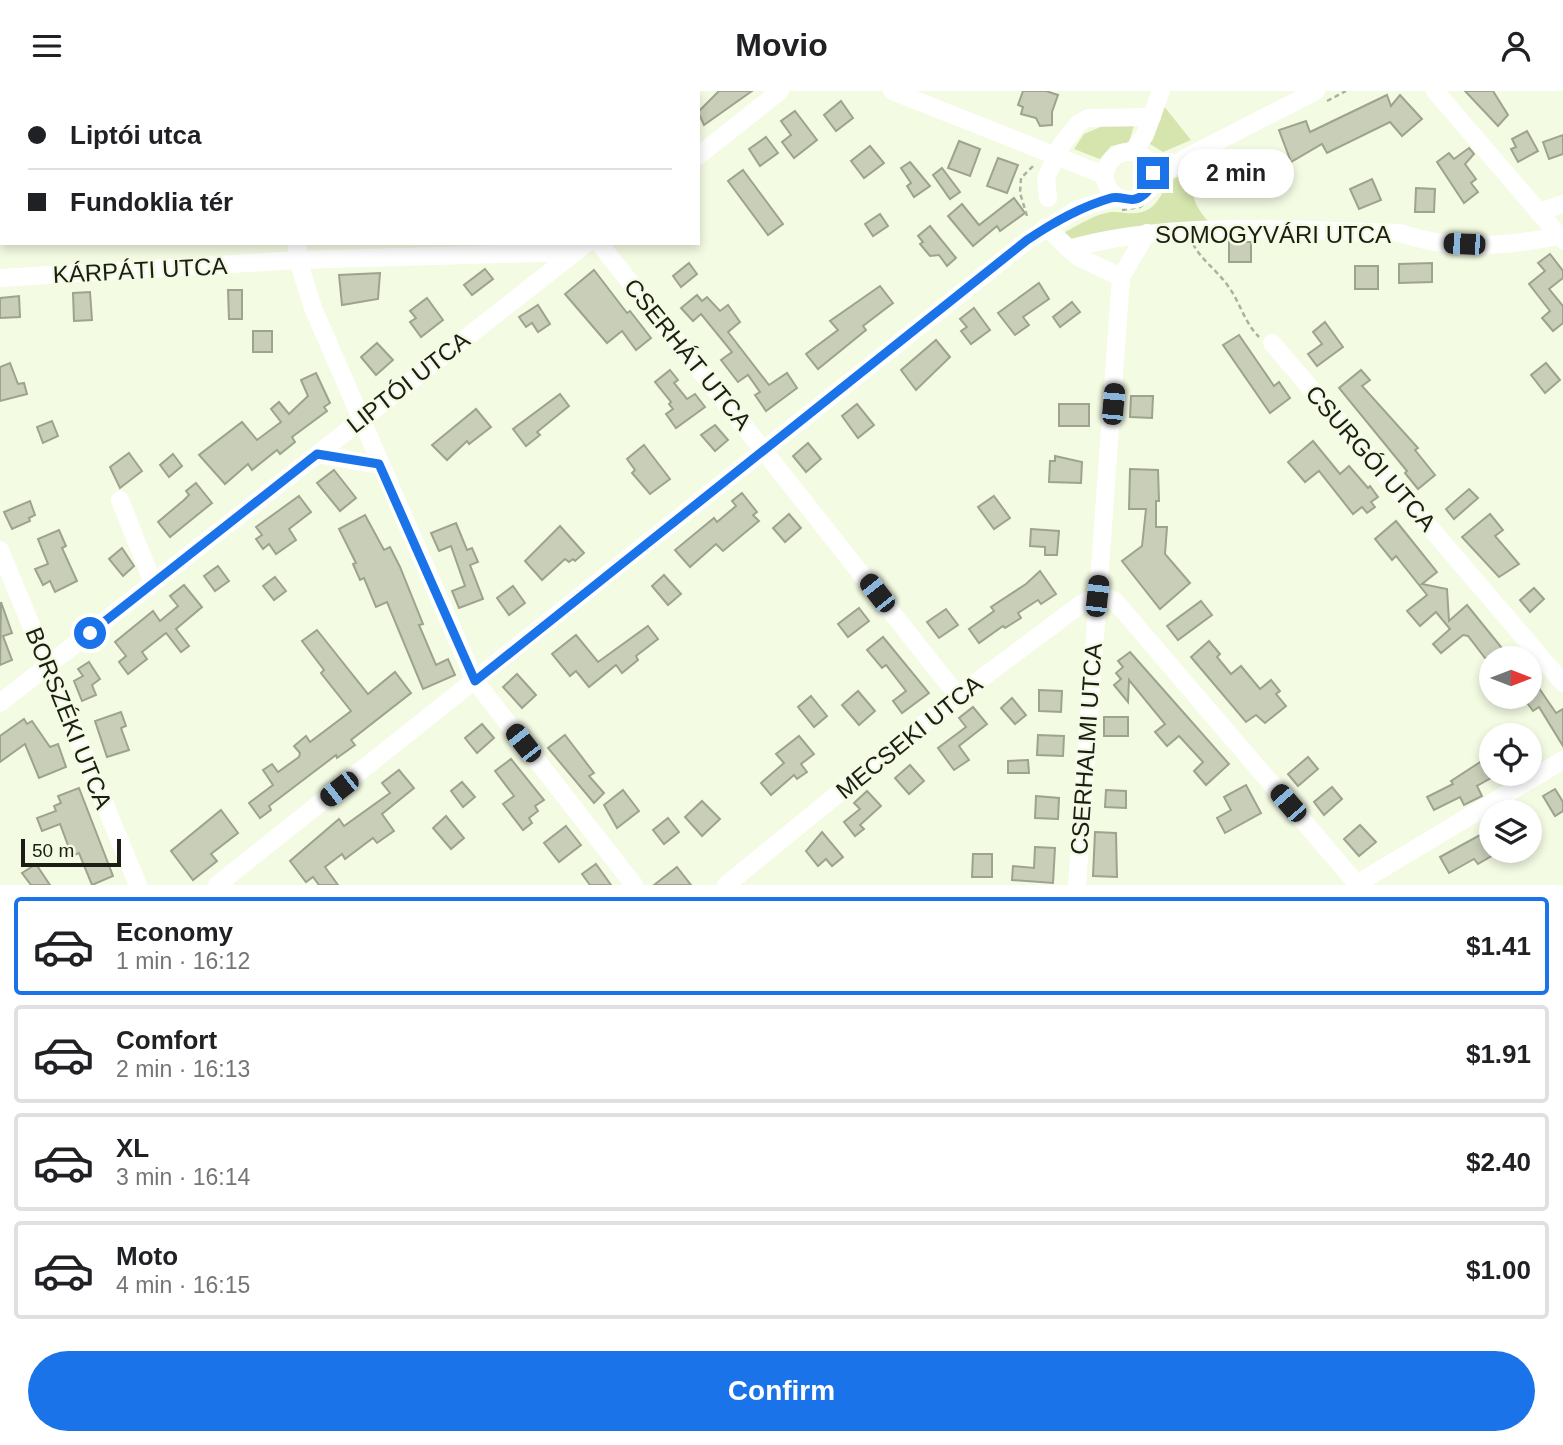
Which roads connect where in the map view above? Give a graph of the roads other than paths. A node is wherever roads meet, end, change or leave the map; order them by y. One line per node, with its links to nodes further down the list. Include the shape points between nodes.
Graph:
1 (779, 91): 7 (street)
2 (892, 91): 8 (street)
3 (1161, 91): 6 (street)
4 (1316, 91): 10 (street)
5 (1435, 91): 15 (street)
6 (1152, 117): 8 (street, via 1088,118 1079,123); 9 (street)
7 (700, 154)
8 (1057, 154): 11 (street); 13 (street, via 1046,178)
9 (1140, 156): 10 (street); 11 (street, via 1117,154); 12 (street, via 1153,173)
10 (1187, 157): 12 (street)
11 (1108, 180): 12 (street, via 1136,200 1145,195); 16 (street, via 1078,209)
12 (1152, 181)
13 (1048, 198)
14 (1563, 204): 15 (street)
15 (1538, 212): 18 (street)
16 (1046, 227): 21 (street); 27 (street)
17 (1147, 233): 18 (street, SOMOGYVÁRI UTCA, via 1400,233 1422,240 1484,245); 21 (street, SOMOGYVÁRI UTCA); 23 (street, CSERHALMI UTCA)
18 (1561, 238)
19 (601, 245): 27 (street, CSERHÁT UTCA)
20 (580, 248): 22 (street, KÁRPÁTI UTCA); 26 (street, LIPTÓI UTCA)
21 (1069, 249): 23 (street)
22 (298, 252): 24 (street, KÁRPÁTI UTCA); 26 (street, via 313,308)
23 (1121, 277): 33 (street, CSERHALMI UTCA)
24 (0, 278)
25 (1272, 343): 36 (street, CSURGÓI UTCA)
26 (359, 419): 28 (street, LIPTÓI UTCA); 29 (street)
27 (764, 449): 35 (street); 37 (street, CSERHÁT UTCA)
28 (317, 454): 29 (street); 32 (street, LIPTÓI UTCA)
29 (379, 464): 35 (street)
30 (120, 500): 32 (street)
31 (0, 550): 34 (street, BORSZÉKI UTCA)
32 (153, 583): 34 (street, LIPTÓI UTCA)
33 (1097, 596): 37 (street, MECSEKI UTCA); 44 (street, CSERHALMI UTCA); 45 (street, via 1115,601)
34 (47, 666): 38 (street, LIPTÓI UTCA); 40 (street, BORSZÉKI UTCA)
35 (475, 681): 41 (street); 42 (street)
36 (1563, 683)
37 (958, 697): 43 (street, MECSEKI UTCA)
38 (0, 703)
39 (1563, 760): 45 (street)
40 (138, 885)
41 (217, 885)
42 (634, 885)
43 (726, 885)
44 (1077, 885)
45 (1357, 885)

